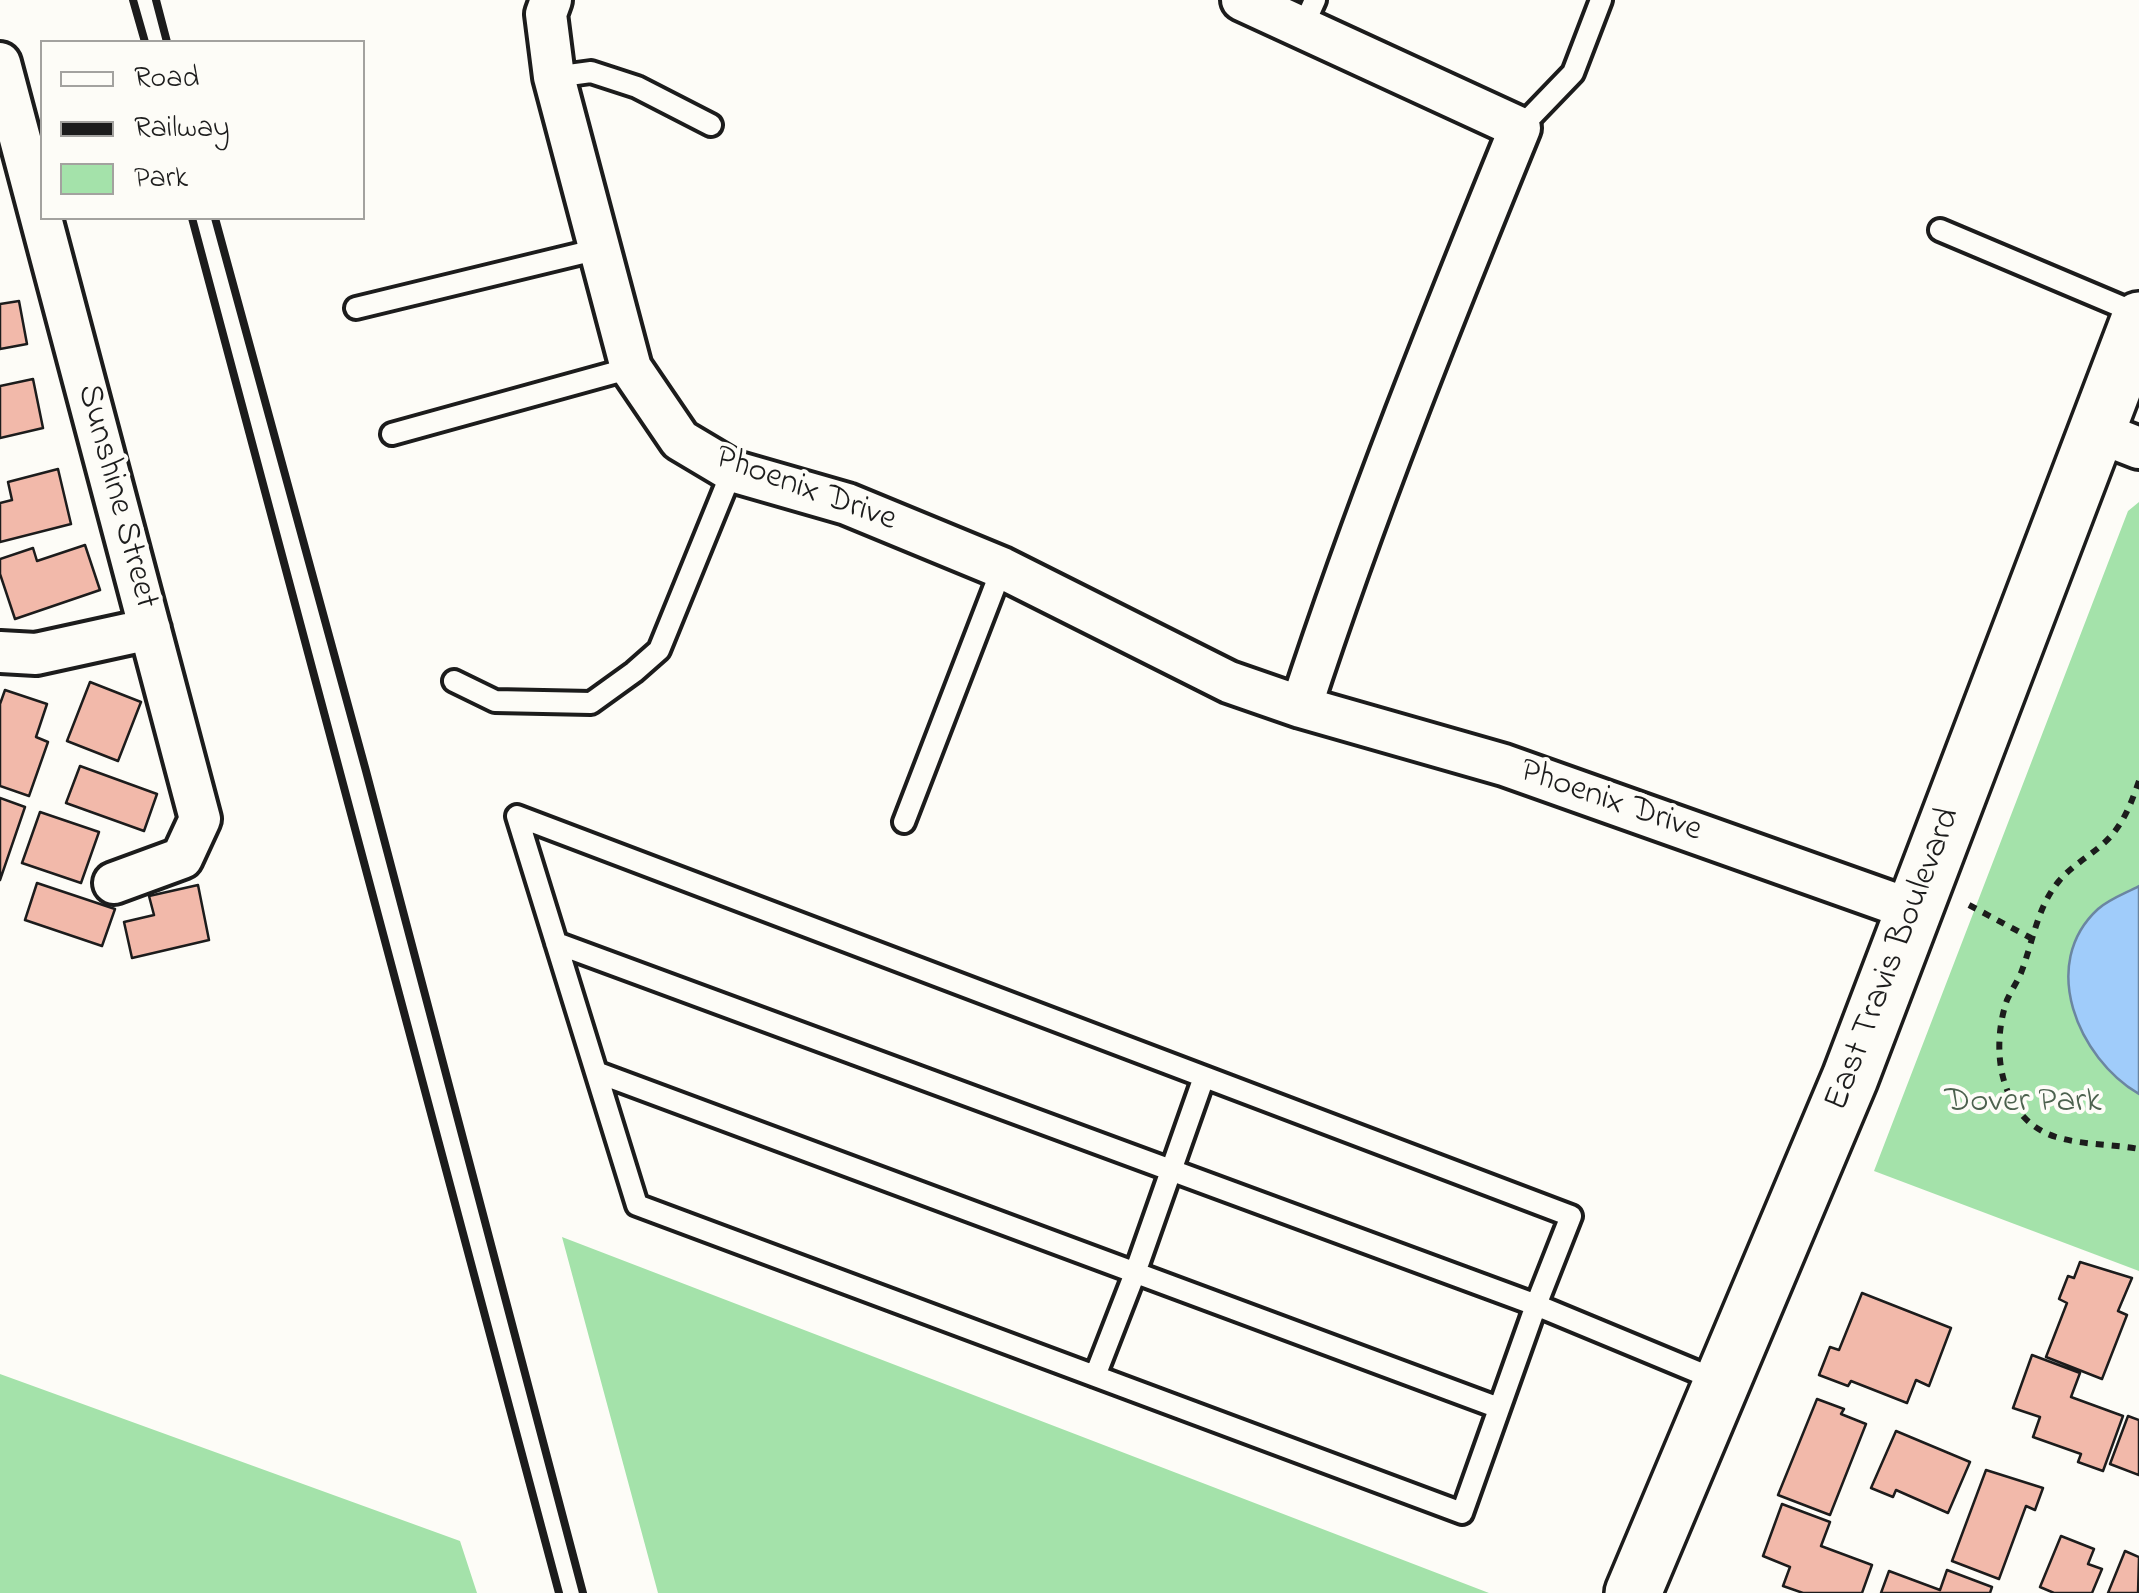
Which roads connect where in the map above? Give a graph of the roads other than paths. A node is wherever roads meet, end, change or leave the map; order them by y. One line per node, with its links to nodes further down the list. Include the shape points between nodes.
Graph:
1 (551, 0): 6 (street, Phoenix Drive, via 546,14)
2 (1242, 0): 4 (street)
3 (1602, 0): 8 (lane, via 1573,73)
4 (1308, 14): 8 (street)
5 (0, 62): 9 (street, Sunshine Street)
6 (554, 77): 7 (lane, via 591,72); 12 (street, Phoenix Drive)
7 (711, 125)
8 (1520, 128): 23 (street, via 1441,322)
9 (40, 213)
10 (42, 220): 20 (street, Sunshine Street)
11 (1940, 230): 14 (lane)
12 (600, 249): 13 (lane); 15 (street, Phoenix Drive)
13 (356, 308)
14 (2139, 317): 17 (main road, East Travis Boulevard)
15 (630, 368): 16 (lane); 18 (street, Phoenix Drive, via 680,440)
16 (392, 434)
17 (2119, 440): 26 (main road, East Travis Boulevard)
18 (732, 471): 19 (street, Phoenix Drive, via 847,504); 22 (lane, via 659,650 634,672 591,703 495,701)
19 (1002, 568): 23 (street, Phoenix Drive, via 1229,682); 24 (lane)
20 (150, 629): 21 (street, via 36,654); 25 (street, Sunshine Street, via 200,819 182,858)
21 (1, 655)
22 (454, 681)
23 (1301, 707): 26 (street, Phoenix Drive, via 1504,765)
24 (904, 822)
25 (114, 884)
26 (1916, 911): 34 (main road, East Travis Boulevard)
27 (556, 944): 28 (lane); 29 (lane, via 517,816); 30 (lane)
28 (596, 1072): 31 (lane); 33 (lane, via 637,1205)
29 (1204, 1078): 30 (lane); 32 (lane, via 1570,1216)
30 (1172, 1171): 31 (lane); 32 (lane)
31 (1135, 1273): 33 (lane); 35 (lane)
32 (1536, 1305): 34 (lane); 35 (lane)
33 (1094, 1376): 35 (lane, via 1462,1513)
34 (1722, 1382): 36 (main road, East Travis Boulevard)
35 (1500, 1408)
36 (1632, 1593)

